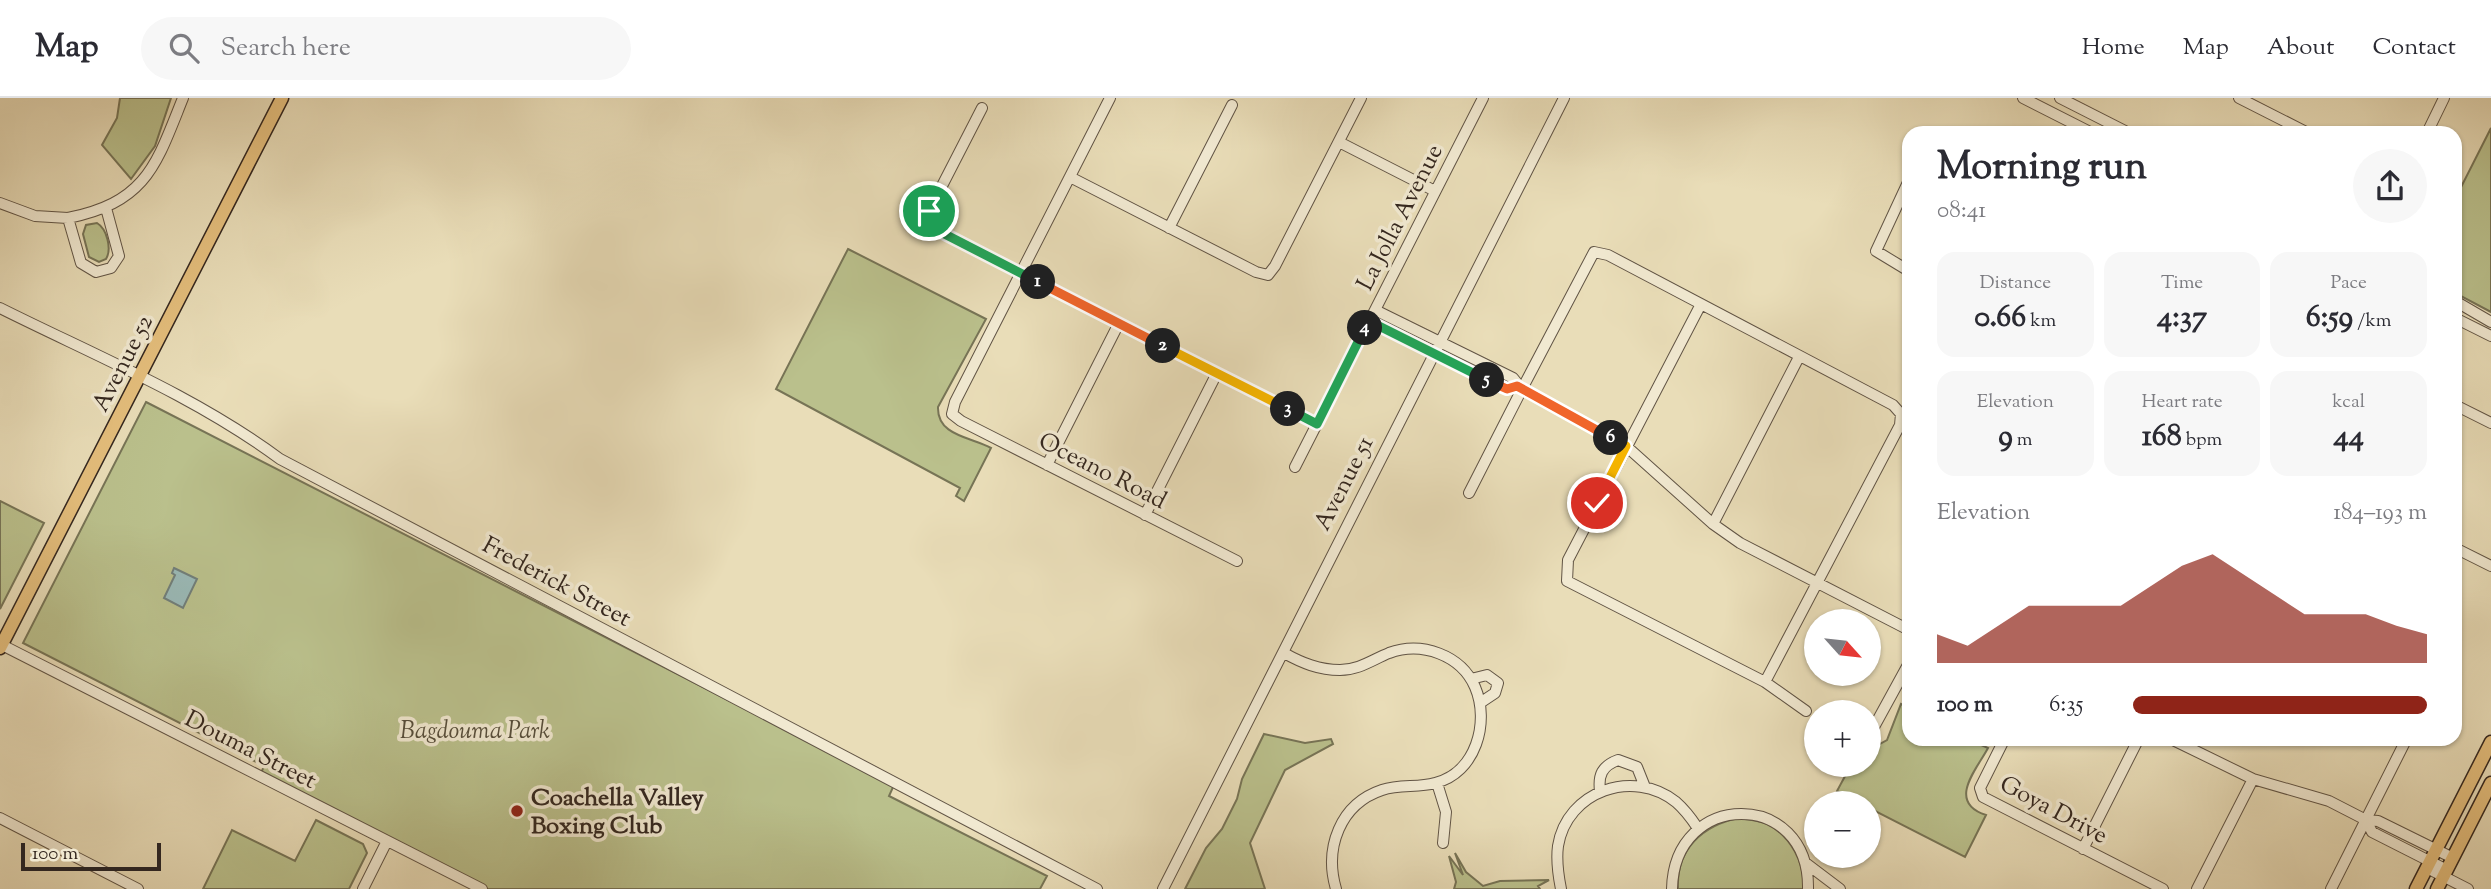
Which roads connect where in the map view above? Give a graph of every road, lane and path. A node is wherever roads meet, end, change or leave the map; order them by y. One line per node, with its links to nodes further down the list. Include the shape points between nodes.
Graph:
1 (183, 98): 25 (street, via 151,173)
2 (282, 98): 43 (main road, Avenue 52)
3 (1110, 98): 21 (street)
4 (1361, 98): 20 (street)
5 (1483, 98): 22 (street, La Jolla Avenue)
6 (1564, 98): 39 (street, Avenue 51)
7 (2023, 98): 14 (street)
8 (2061, 98): 11 (street); 14 (street)
9 (2239, 98): 18 (street)
10 (2444, 98): 19 (street)
11 (2074, 101): 15 (street); 17 (street)
12 (1232, 105): 27 (street)
13 (982, 108): 29 (street, via 926,222)
14 (2053, 113): 15 (street)
15 (2065, 119): 16 (street)
16 (2078, 126)
17 (2117, 126)
18 (2294, 126)
19 (2430, 126)
20 (1339, 142): 22 (street); 27 (street, via 1268,275)
21 (1070, 177): 27 (street); 29 (street)
22 (1435, 191): 33 (street, La Jolla Avenue)
23 (1902, 195): 28 (street, via 1876,251)
24 (0, 203): 26 (street, via 35,216)
25 (106, 208): 26 (street); 26 (street, via 119,256 104,272 82,263)
26 (68, 218)
27 (1169, 228)
28 (1902, 267)
29 (1021, 273): 37 (street); 49 (street, Oceano Road, via 952,414)
30 (1700, 304): 41 (street); 44 (street, via 1594,252); 48 (street)
31 (2462, 305): 36 (street)
32 (0, 308): 43 (street, Frederick Street)
33 (1375, 310): 34 (street, La Jolla Avenue); 39 (street)
34 (1369, 321): 40 (street); 47 (street, La Jolla Avenue)
35 (2462, 322): 38 (street)
36 (2491, 322)
37 (1119, 323): 42 (street); 49 (street)
38 (2491, 336)
39 (1439, 342): 40 (street, Avenue 51); 44 (street, via 1513,378)
40 (1433, 354): 44 (street, via 1507,389); 60 (street, Avenue 51)
41 (1799, 356): 53 (street); 57 (street, via 1893,405 1901,414 1900,425)
42 (1217, 373): 47 (street); 52 (street)
43 (138, 377): 59 (main road, Avenue 52); 91 (street, Frederick Street, via 245,433 280,459)
44 (1520, 387): 48 (street); 51 (street)
45 (2462, 408): 46 (street)
46 (2491, 423)
47 (1317, 424): 50 (street, La Jolla Avenue)
48 (1626, 446): 53 (street); 63 (street, via 1568,559 1567,581)
49 (1047, 465): 52 (street, Oceano Road)
50 (1295, 467)
51 (1469, 493)
52 (1145, 515): 55 (street, Oceano Road)
53 (1713, 524): 57 (street)
54 (2462, 552): 56 (street)
55 (1237, 561)
56 (2491, 566)
57 (1816, 582): 58 (street); 63 (street)
58 (1902, 626)
59 (1, 647): 80 (street, Douma Street)
60 (1284, 653): 62 (street, via 1315,668 1341,670 1398,651 1428,650 1451,659); 92 (street, Avenue 51)
61 (1902, 676): 66 (street)
62 (1471, 679): 64 (street); 64 (street, via 1488,675 1498,683 1494,693)
63 (1765, 682): 65 (street)
64 (1480, 703): 73 (street, via 1479,734 1471,755)
65 (1804, 709)
66 (1881, 714)
67 (2491, 742): 84 (main road)
68 (2001, 746): 82 (street, Goya Drive, via 1980,793)
69 (2135, 746): 82 (street)
70 (2185, 746): 72 (street)
71 (2403, 746): 78 (street)
72 (2253, 779): 78 (street, via 2329,801); 99 (street)
73 (1437, 783): 81 (street, via 1446,812); 93 (street, via 1382,790 1349,811 1336,833 1331,856)
74 (2491, 783): 87 (main road)
75 (1645, 787): 76 (street); 76 (street, via 1637,767 1618,760 1601,772); 79 (street, via 1675,801)
76 (1600, 791): 94 (street, via 1577,808 1563,829 1557,866)
77 (0, 818): 88 (street)
78 (2366, 820): 84 (street, via 2378,821); 100 (street)
79 (1697, 827): 83 (street, via 1719,816 1761,816 1793,837); 95 (street, via 1681,850)
80 (387, 841): 89 (street); 90 (street, Douma Street)
81 (1443, 843)
82 (2083, 849): 98 (street, Goya Drive)
83 (1804, 858)
84 (2431, 860): 87 (street); 87 (street); 101 (main road)
85 (1807, 868): 96 (street)
86 (1812, 868): 97 (street)
87 (2448, 868): 102 (main road); 103 (street)
88 (138, 889)
89 (363, 889)
90 (482, 889)
91 (1097, 889)
92 (1163, 889)
93 (1336, 889)
94 (1561, 889)
95 (1672, 889)
96 (1808, 889)
97 (1840, 889)
98 (2163, 889)
99 (2197, 889)
100 (2331, 889)
101 (2416, 889)
102 (2437, 889)
103 (2468, 889)

